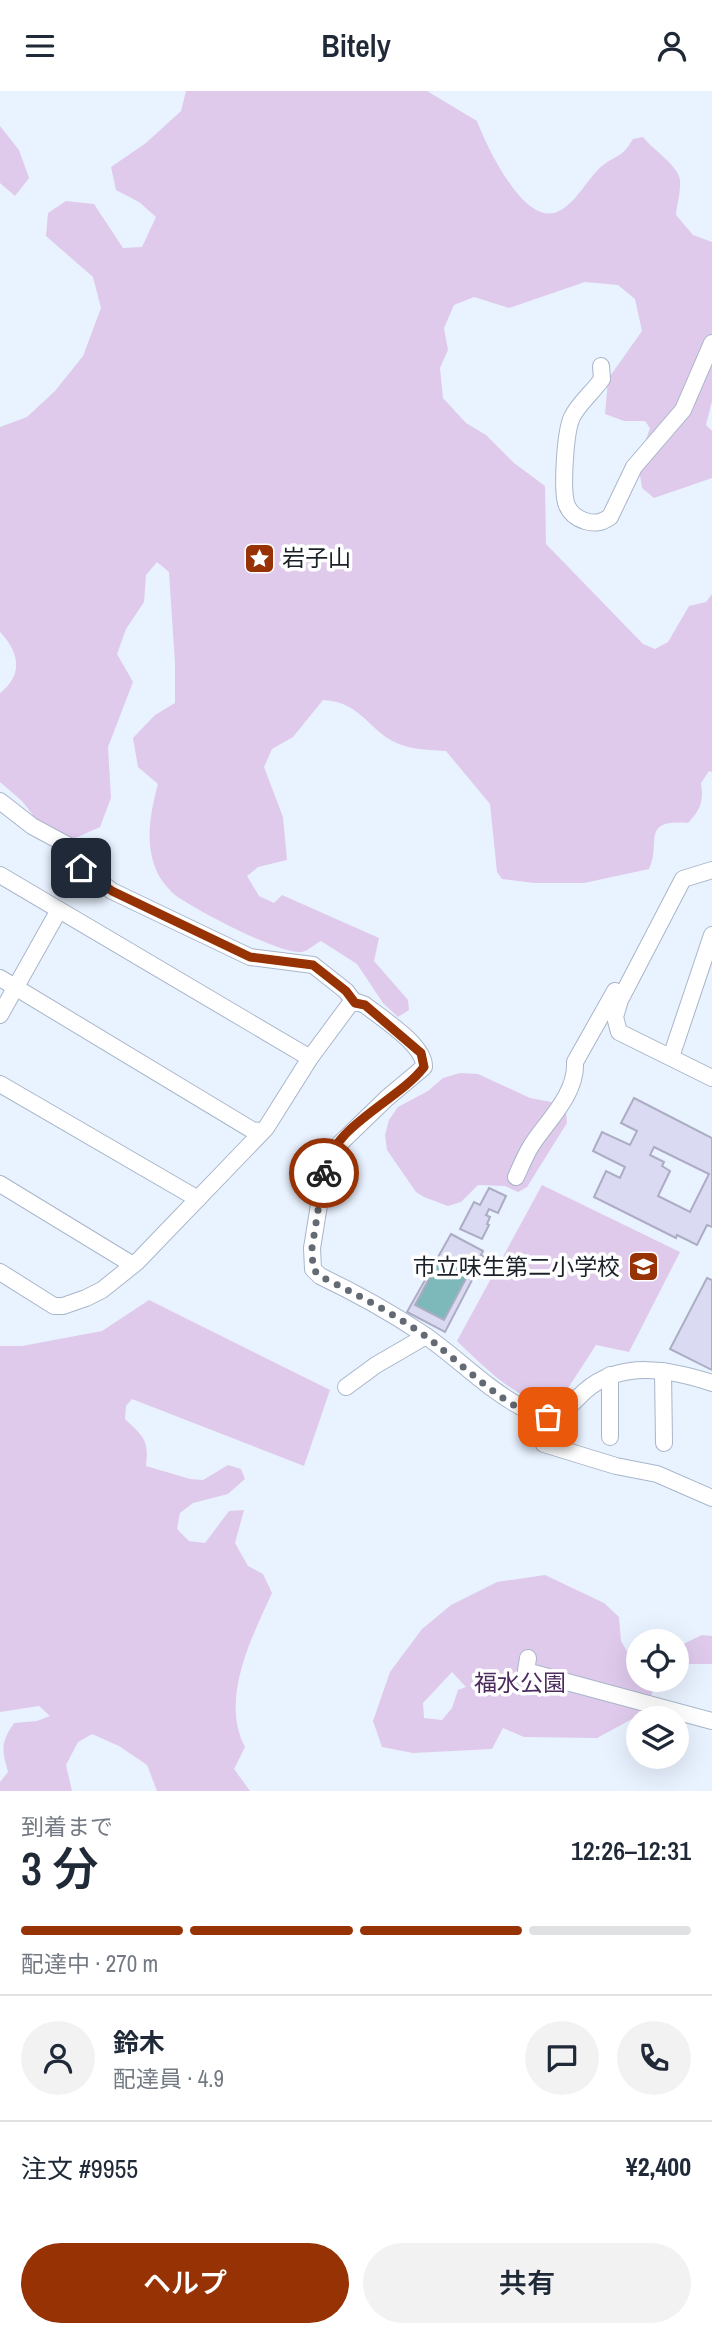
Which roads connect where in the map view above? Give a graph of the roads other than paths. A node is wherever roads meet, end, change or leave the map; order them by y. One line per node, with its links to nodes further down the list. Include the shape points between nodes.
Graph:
1 (712, 343): 2 (street, via 683,410 644,454 610,517 590,523 566,504 568,429 572,416 602,379)
2 (601, 366)
3 (0, 801): 12 (street, via 69,846 81,868 112,891 250,957 313,965)
4 (712, 870): 9 (street, via 683,879)
5 (0, 874): 6 (street)
6 (59, 909): 11 (street); 15 (street)
7 (712, 935): 8 (street)
8 (707, 968): 14 (street)
9 (634, 974): 14 (street, via 616,1009 617,1027); 19 (street, via 620,982 575,1062 569,1089)
10 (0, 978): 11 (street)
11 (16, 988): 13 (street); 18 (street)
12 (355, 1003): 15 (street); 24 (street, via 365,1005 411,1043 421,1053 424,1067 329,1154 311,1261 320,1276 377,1304)
13 (0, 1015)
14 (671, 1057): 16 (street)
15 (310, 1058): 18 (street)
16 (712, 1078)
17 (0, 1084): 21 (street)
18 (260, 1131): 21 (street)
19 (516, 1177)
20 (0, 1184): 22 (street)
21 (198, 1199): 22 (street)
22 (133, 1265): 23 (street, via 102,1290 63,1306 45,1302)
23 (0, 1272)
24 (426, 1336): 28 (street); 29 (street, via 497,1394)
25 (663, 1371): 26 (street); 27 (street); 31 (street)
26 (610, 1375): 29 (street, via 567,1408); 30 (street)
27 (712, 1383)
28 (346, 1387)
29 (543, 1418): 32 (street, via 544,1444 657,1475)
30 (610, 1437)
31 (664, 1443)
32 (712, 1498)
33 (528, 1658): 34 (street, via 526,1671)
34 (712, 1721)

